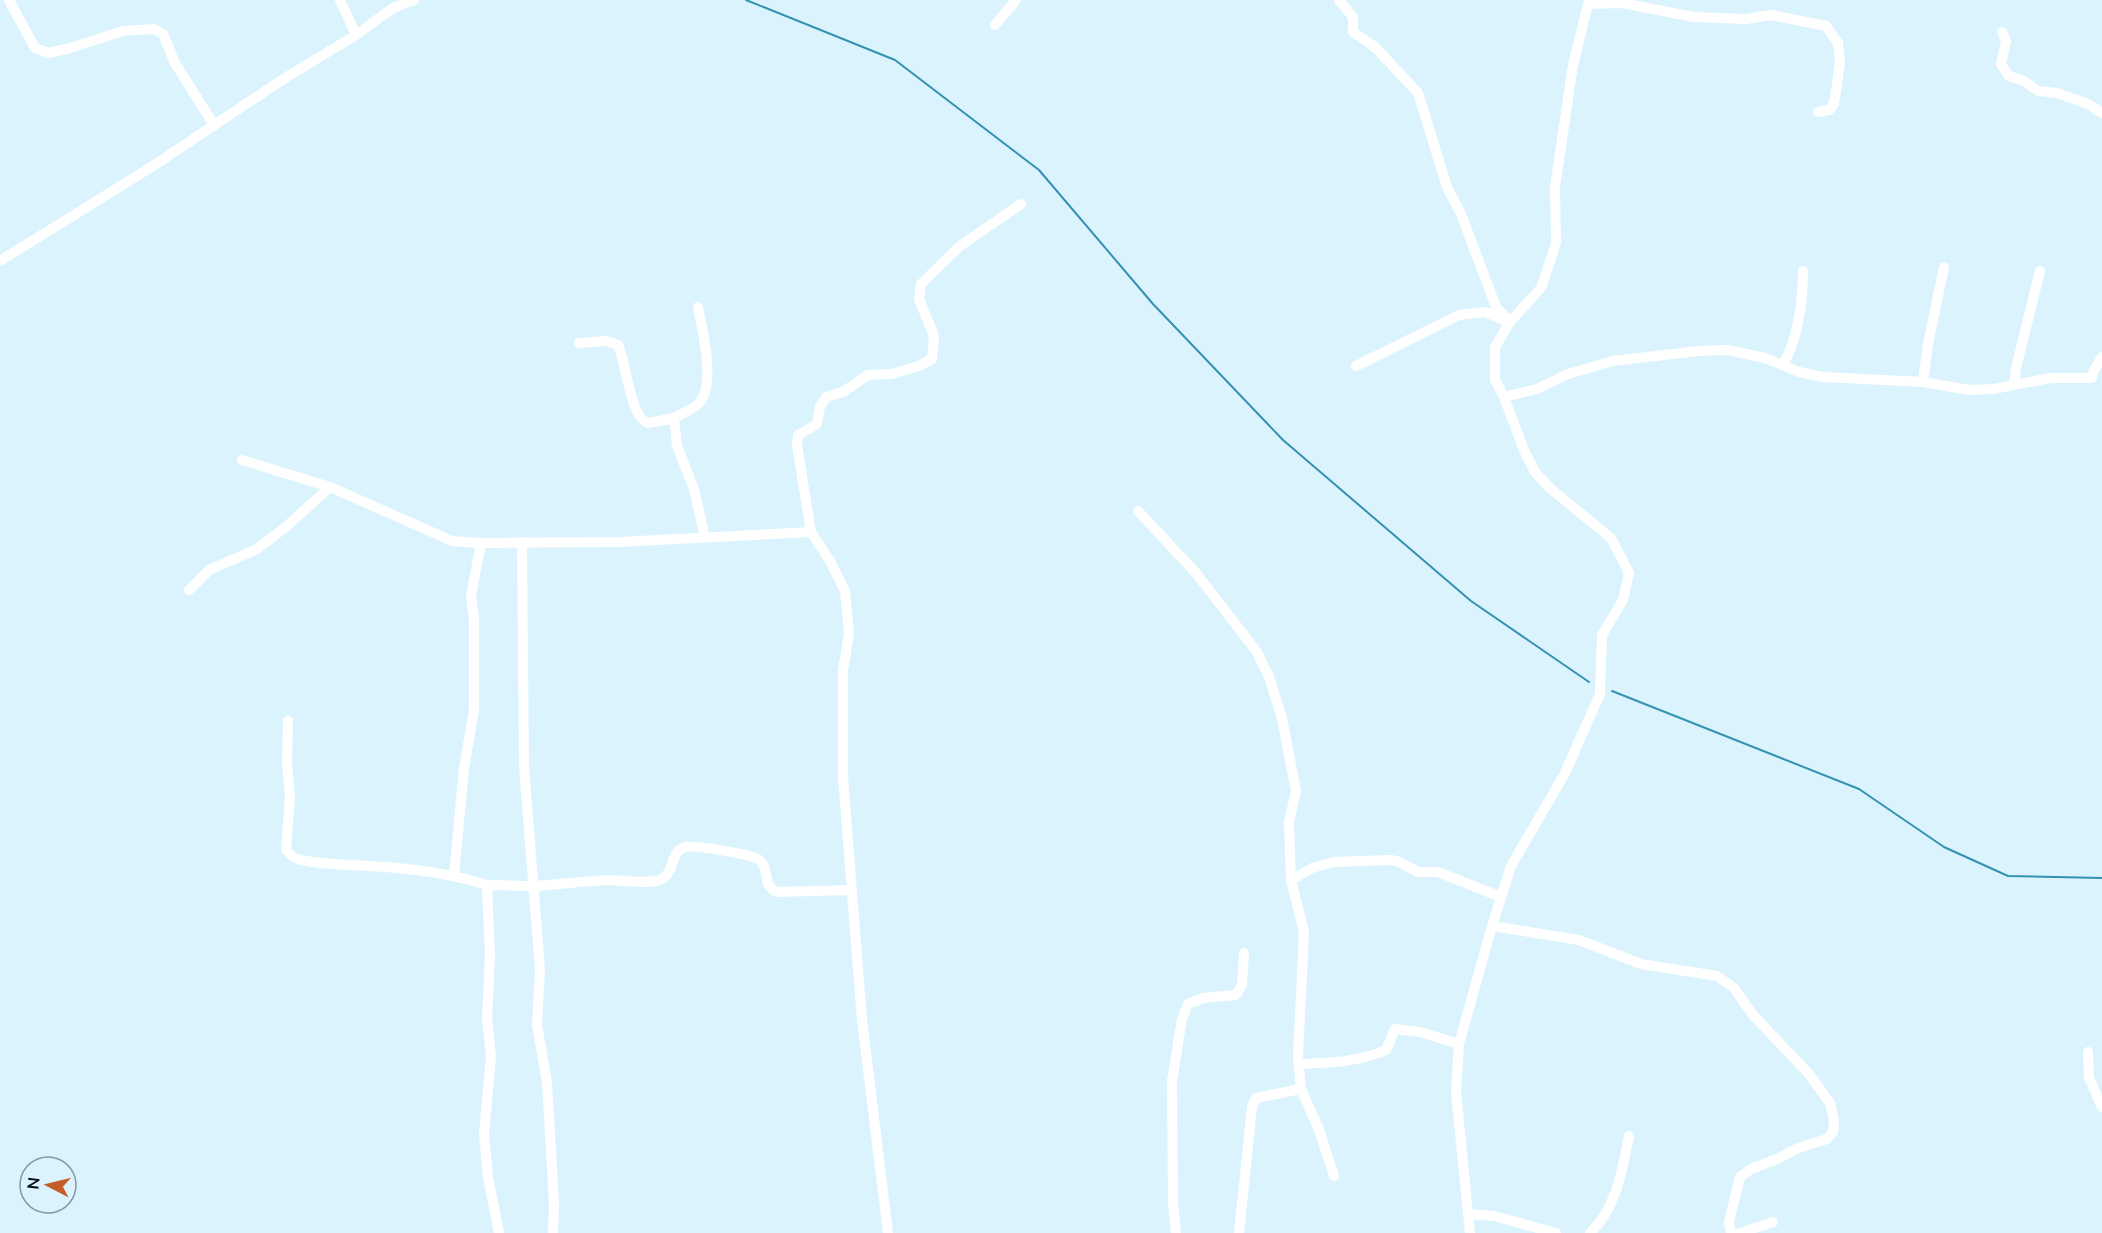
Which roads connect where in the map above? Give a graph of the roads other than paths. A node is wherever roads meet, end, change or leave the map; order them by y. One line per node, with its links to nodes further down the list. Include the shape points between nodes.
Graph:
1 (9, 0): 12 (street, via 35,48 48,53 123,31 154,29 163,34)
2 (340, 0): 9 (street)
3 (414, 0): 9 (street, via 393,8)
4 (1016, 0): 7 (street)
5 (1339, 0): 19 (street, via 1353,17 1353,33 1375,48 1418,93 1447,187 1496,307)
6 (1588, 2): 10 (street, via 1622,3 1695,16 1746,19 1771,15 1826,26 1838,43 1840,63 1834,104 1829,110); 19 (street, via 1573,65 1555,187 1556,243 1542,288)
7 (995, 25)
8 (2002, 32): 11 (street, via 2006,42 2001,64 2009,76 2038,91 2088,104)
9 (356, 35): 12 (street)
10 (1818, 112)
11 (2102, 114)
12 (214, 125): 14 (street)
13 (1021, 204): 31 (street, via 960,246 921,284 919,299 934,336 932,359 892,374 868,375 843,392 826,397 817,424 798,435)
14 (0, 261)
15 (1944, 267): 24 (street)
16 (1803, 271): 22 (street, via 1803,292 1790,354)
17 (2040, 272): 25 (street)
18 (698, 307): 27 (street, via 707,369 704,395 698,404)
19 (1510, 322): 23 (street, via 1485,312 1459,315); 26 (street, via 1495,346 1495,380)
20 (579, 343): 27 (street, via 599,341 618,345 640,418 648,423)
21 (2102, 357): 25 (street, via 2092,378 2051,378)
22 (1782, 365): 24 (street, via 1823,377); 26 (street, via 1727,350 1698,351 1613,361)
23 (1356, 366)
24 (1923, 382): 25 (street, via 1969,390)
25 (2014, 385)
26 (1504, 397): 42 (street, via 1535,472 1611,538 1629,573 1623,600 1602,635 1600,694 1564,775 1511,866)
27 (674, 418): 32 (street, via 677,446 694,489)
28 (242, 460): 29 (street)
29 (330, 487): 34 (street, via 452,541); 35 (street, via 257,549 209,570)
30 (1138, 511): 38 (street, via 1196,573 1257,652 1269,677 1282,718 1296,791 1289,822)
31 (811, 532): 32 (street); 41 (street, via 845,591 849,634 843,670 843,777)
32 (705, 538): 33 (street)
33 (522, 542): 34 (street); 40 (street, via 524,767)
34 (481, 543): 37 (street, via 471,596 474,710)
35 (189, 590)
36 (288, 721): 37 (street, via 290,796 286,850 290,855 298,860 328,864)
37 (454, 875): 39 (street)
38 (1291, 880): 42 (street, via 1334,862 1390,860 1418,872 1438,872); 47 (street, via 1304,932)
39 (487, 885): 40 (street); 54 (street, via 487,1018 491,1057 484,1134)
40 (532, 886): 41 (street, via 662,879 677,852 686,847 714,848 757,859 765,869 768,886 777,892); 55 (street, via 540,969 537,1025 547,1082)
41 (852, 890): 56 (street, via 862,1020)
42 (1502, 897): 43 (street)
43 (1492, 926): 45 (street); 62 (street, via 1580,940 1641,964 1717,976 1734,988 1753,1015 1809,1074 1830,1102 1833,1132 1827,1139 1798,1148 1740,1177 1729,1222)
44 (1244, 953): 57 (street, via 1242,985 1236,995 1203,998 1188,1004 1182,1019 1172,1081)
45 (1459, 1044): 47 (street, via 1395,1029 1386,1050 1376,1054); 52 (street, via 1456,1092)
46 (2088, 1052): 49 (street, via 2089,1078)
47 (1299, 1064): 48 (street)
48 (1301, 1089): 51 (street, via 1320,1130); 58 (street, via 1256,1098 1252,1107)
49 (2102, 1107)
50 (1629, 1136): 61 (street, via 1614,1200)
51 (1334, 1176)
52 (1468, 1214): 59 (street); 60 (street, via 1494,1216)
53 (1773, 1222): 63 (street)
54 (499, 1233)
55 (554, 1233)
56 (888, 1233)
57 (1176, 1233)
58 (1239, 1233)
59 (1470, 1233)
60 (1556, 1233)
61 (1590, 1233)
62 (1731, 1233)
63 (1740, 1233)

